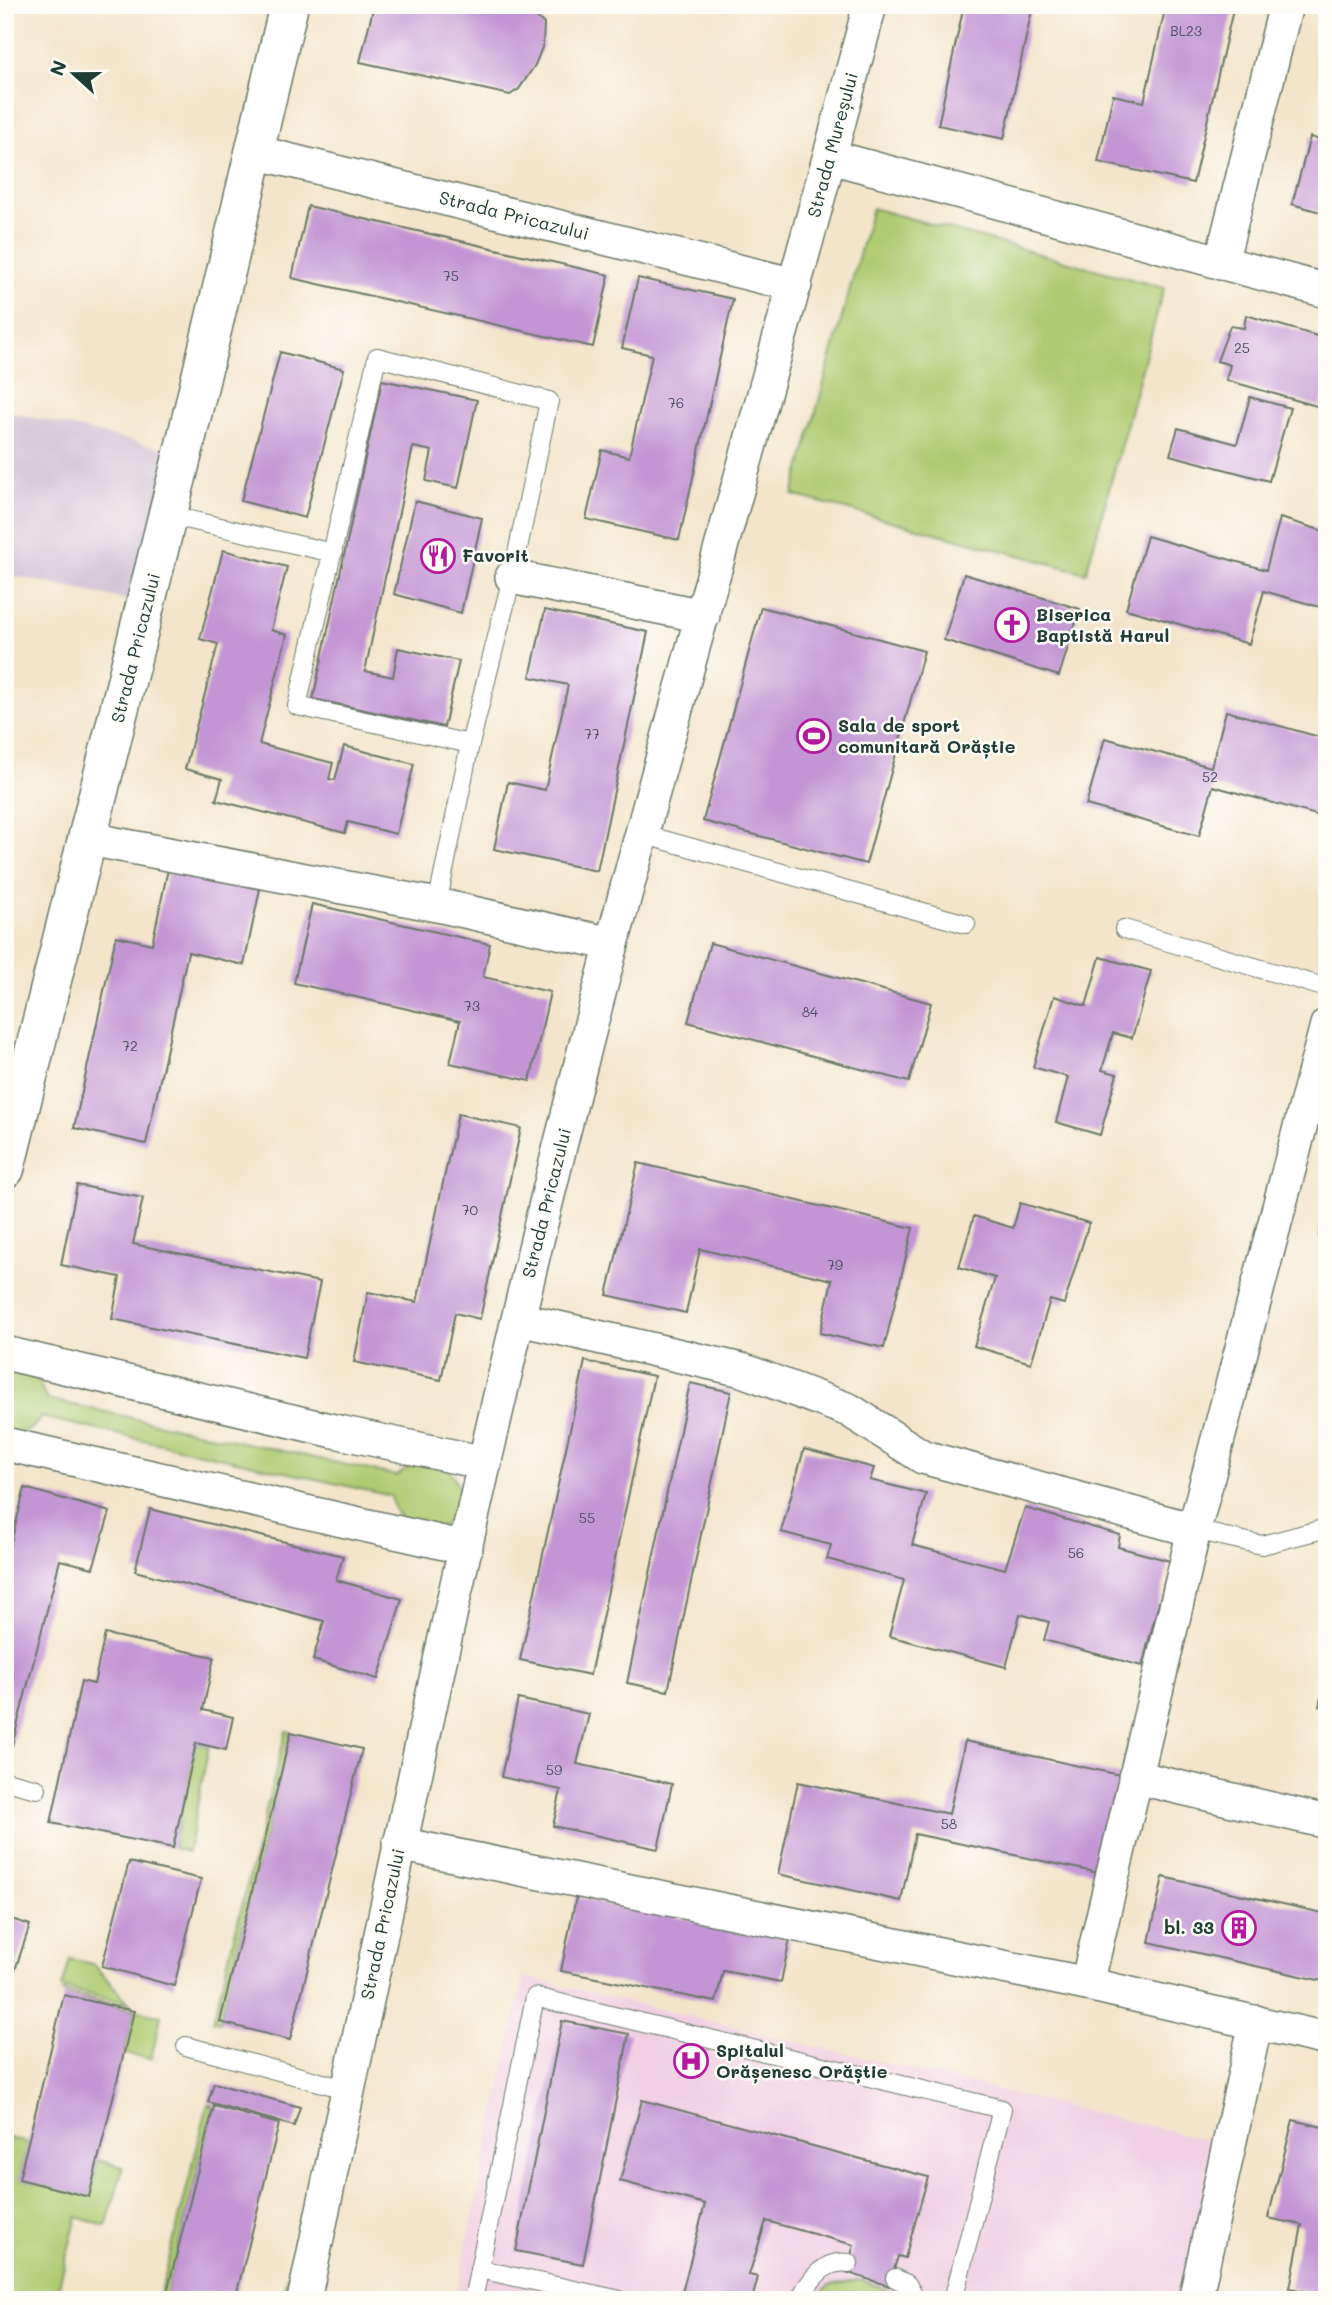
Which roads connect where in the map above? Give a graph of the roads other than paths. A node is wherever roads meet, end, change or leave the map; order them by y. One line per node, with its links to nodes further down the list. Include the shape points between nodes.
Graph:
1 (289, 5): 4 (street)
2 (870, 5): 5 (street, Strada Mureșului)
3 (1286, 5): 6 (street)
4 (255, 152): 7 (street, Strada Pricazului); 9 (street, Strada Pricazului)
5 (831, 157): 6 (street); 7 (street, Strada Mureșului)
6 (1221, 262): 8 (street)
7 (795, 285): 12 (street, Strada Pricazului)
8 (1327, 291)
9 (168, 515): 10 (lane); 15 (street, Strada Pricazului)
10 (332, 553): 11 (lane, via 377,357 549,401); 13 (lane, via 297,706)
11 (512, 577): 12 (street); 13 (lane)
12 (703, 615): 14 (street, Strada Pricazului)
13 (470, 744): 16 (lane)
14 (642, 834): 17 (lane); 19 (street, Strada Pricazului)
15 (89, 839): 16 (street); 22 (street, Strada Pricazului)
16 (437, 905): 19 (street)
17 (965, 924)
18 (1124, 929): 20 (lane)
19 (612, 944): 23 (street, Strada Pricazului)
20 (1327, 988)
21 (1327, 1024): 28 (street)
22 (5, 1169)
23 (519, 1319): 26 (street, Strada Pricazului); 28 (street, via 742,1370 849,1410 923,1457)
24 (5, 1353): 26 (street)
25 (5, 1444): 29 (street)
26 (485, 1463): 29 (street, Strada Pricazului)
27 (1327, 1528): 28 (lane, via 1262,1545)
28 (1194, 1531): 30 (street)
29 (466, 1548): 34 (street, Strada Pricazului)
30 (1135, 1777): 33 (street); 35 (street)
31 (5, 1781): 32 (lane)
32 (37, 1789)
33 (1327, 1822)
34 (399, 1844): 35 (street); 39 (street, Strada Pricazului)
35 (1087, 1984): 36 (street)
36 (1256, 2022): 37 (street); 49 (street)
37 (1327, 2039)
38 (186, 2046): 39 (lane)
39 (349, 2090): 43 (street, Strada Pricazului)
40 (849, 2263): 46 (lane, via 838,2261 824,2268)
41 (479, 2269): 44 (lane); 45 (lane); 48 (lane, via 535,1997 1002,2109)
42 (895, 2278): 47 (lane, via 908,2284)
43 (303, 2300)
44 (473, 2300)
45 (620, 2300)
46 (799, 2300)
47 (916, 2300)
48 (953, 2300)
49 (1195, 2300)

